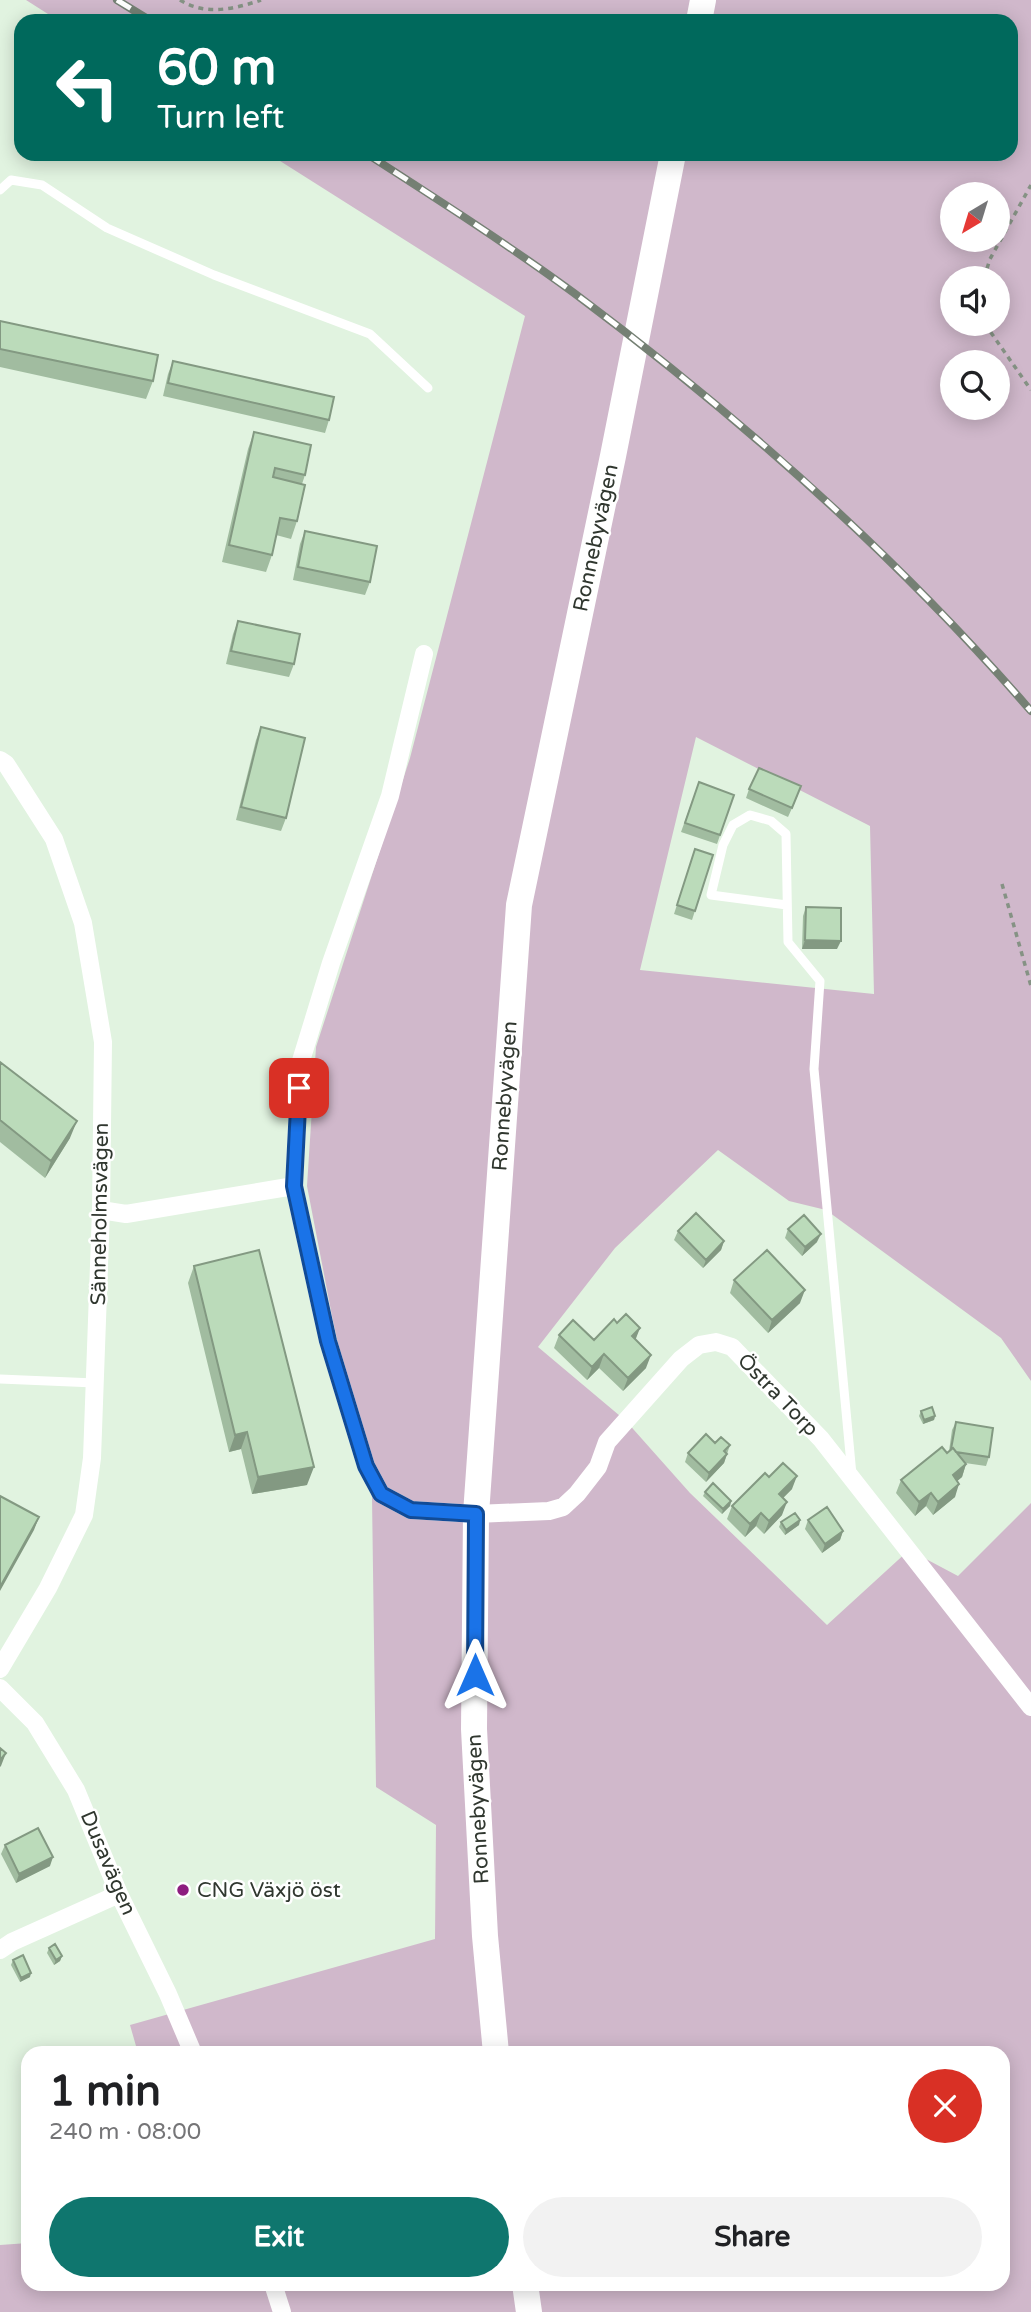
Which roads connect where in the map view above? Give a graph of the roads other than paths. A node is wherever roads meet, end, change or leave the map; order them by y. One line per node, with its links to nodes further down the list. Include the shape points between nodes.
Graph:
1 (672, 161): 12 (main road, Ronnebyvägen, via 519,905)
2 (0, 190): 3 (lane, via 11,180 42,185 107,228 214,275 370,334)
3 (428, 388)
4 (424, 654): 7 (street, Östra Torp, via 390,796 300,1064)
5 (0, 760): 8 (street, Sänneholmsvägen, via 54,839 83,923 103,1042)
6 (787, 905): 6 (lane, via 786,835 771,821 750,815 733,825 723,845 711,895); 11 (lane, via 788,942 820,981 814,1069)
7 (294, 1186): 8 (street, via 126,1214); 12 (street, Östra Torp, via 328,1341 366,1466 381,1494 411,1510)
8 (101, 1210): 10 (street, Sänneholmsvägen)
9 (0, 1378): 10 (lane)
10 (95, 1383): 13 (street, Sänneholmsvägen, via 84,1515)
11 (852, 1481): 12 (street, Östra Torp, via 821,1439 732,1347 716,1342 699,1345 681,1359 607,1442 598,1467 563,1507); 15 (street, Östra Torp)
12 (476, 1514): 19 (main road, Ronnebyvägen, via 474,1729)
13 (0, 1670)
14 (0, 1688): 16 (street, Dusavägen, via 34,1723 76,1790)
15 (1031, 1707)
16 (119, 1894): 17 (street); 18 (street, Dusavägen)
17 (0, 1950)
18 (190, 2046)
19 (495, 2046)
20 (275, 2291): 22 (street)
21 (526, 2291): 23 (main road)
22 (282, 2312)
23 (529, 2312)

